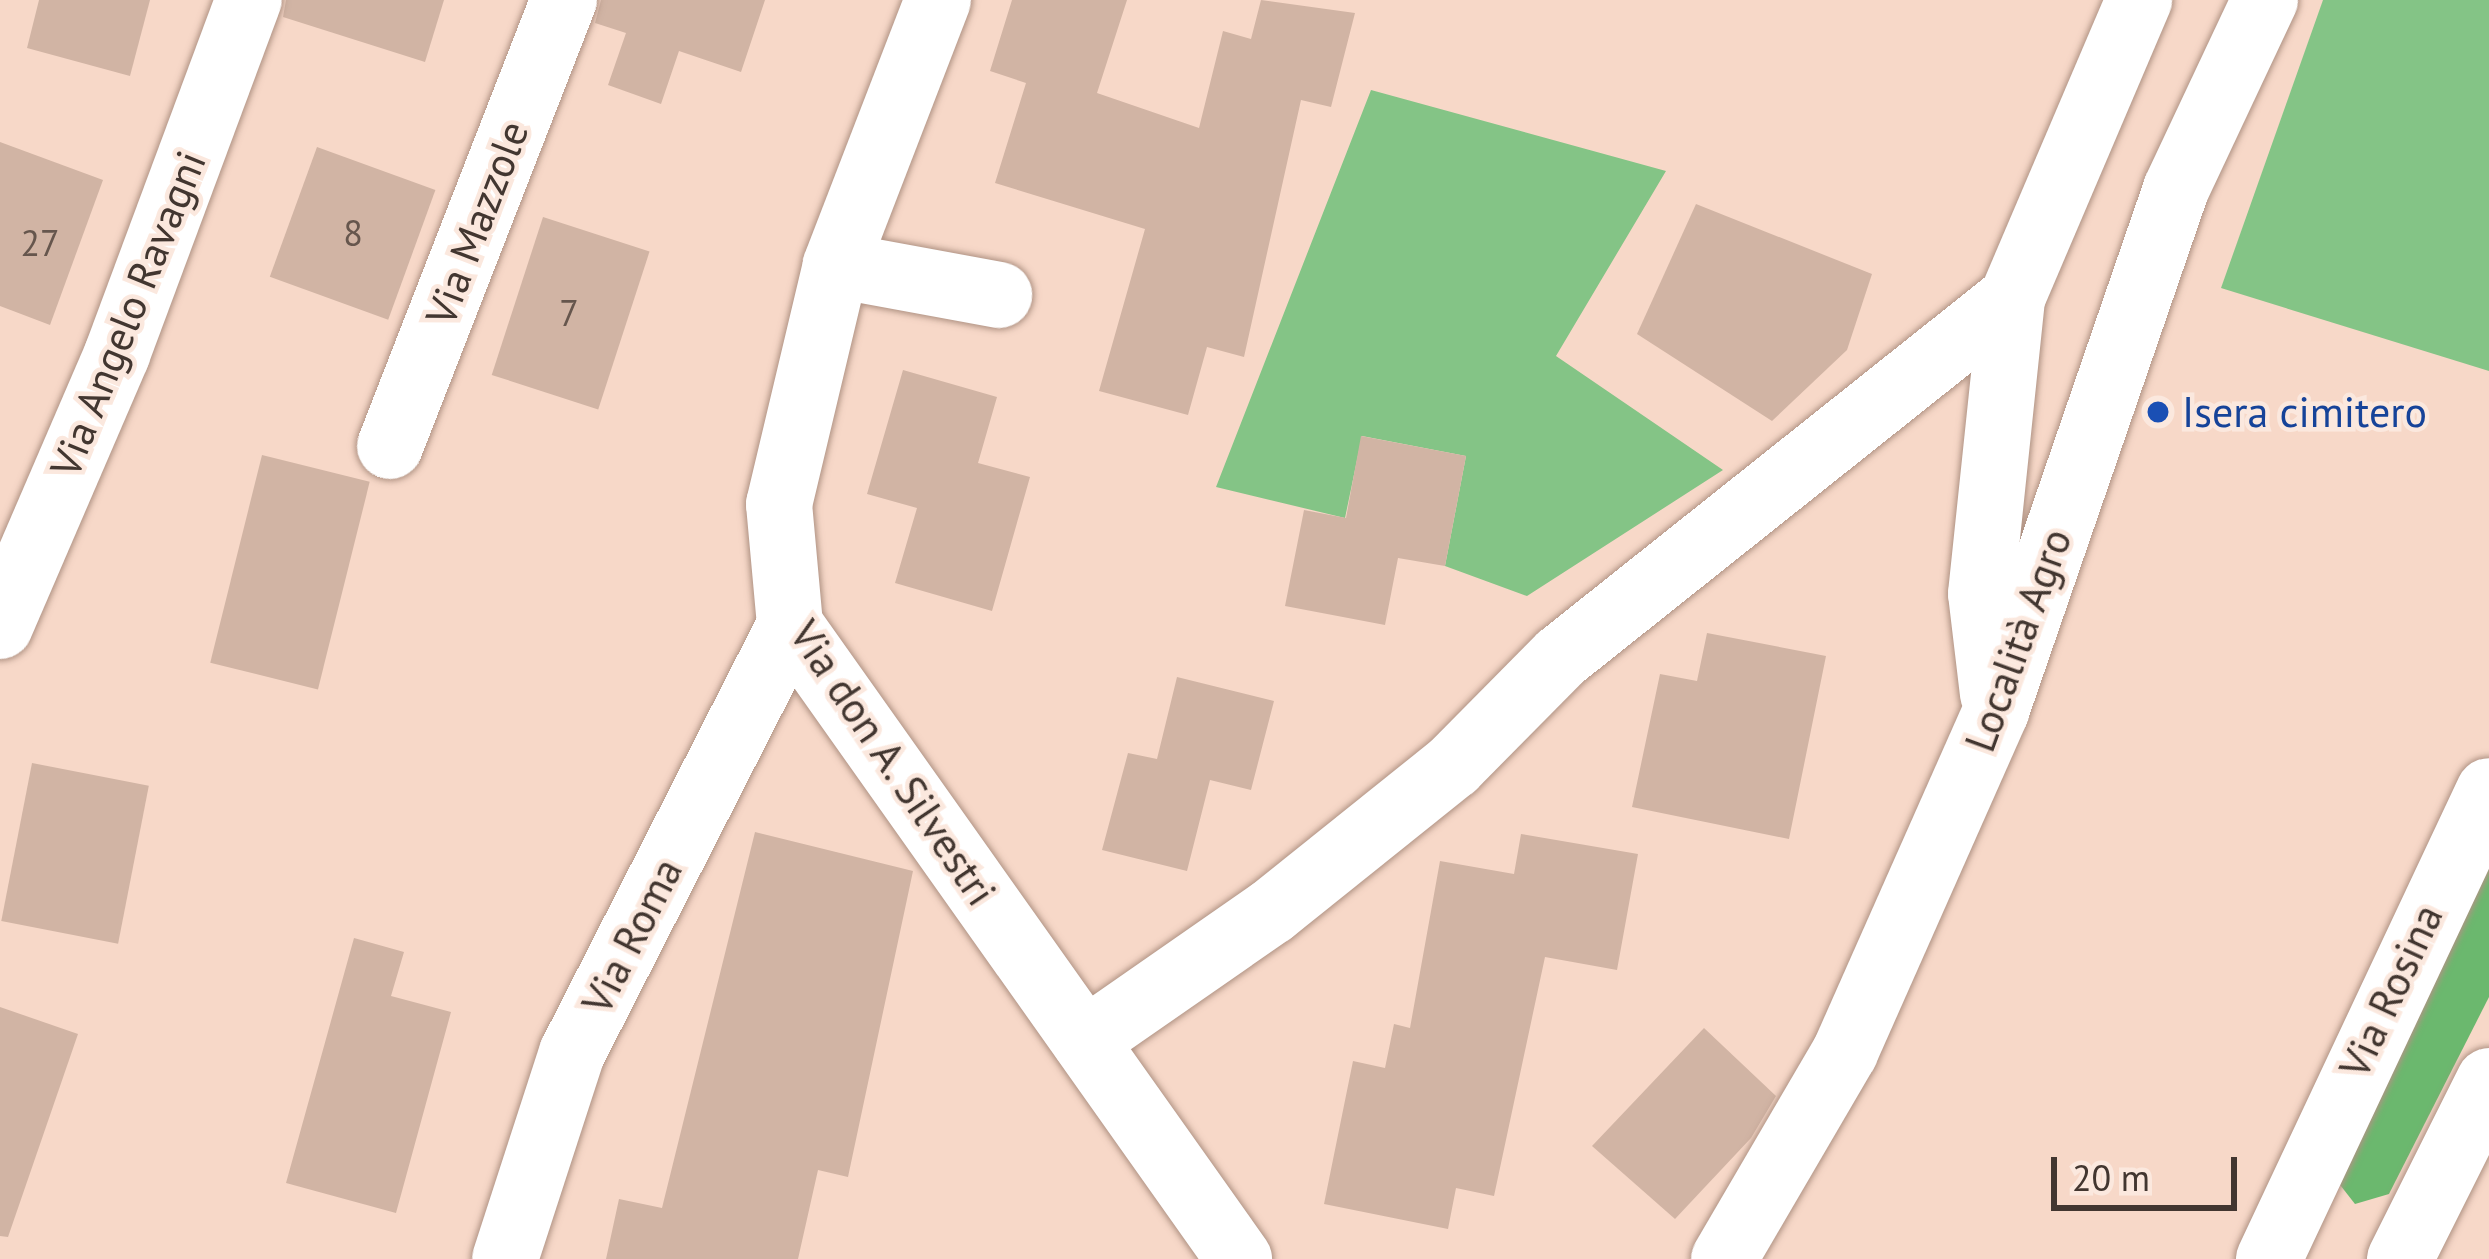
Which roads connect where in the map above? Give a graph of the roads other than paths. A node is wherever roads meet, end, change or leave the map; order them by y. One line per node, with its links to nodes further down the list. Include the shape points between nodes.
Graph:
1 (250, 0): 11 (street, Via Angelo Ravagni, via 117,354)
2 (564, 0): 9 (street, Via Mazzole)
3 (938, 0): 6 (street, Via don A. Silvestri)
4 (2139, 0): 8 (street)
5 (2265, 0): 12 (street, Località Agro, via 2176,189)
6 (836, 265): 7 (street); 10 (street, Via don A. Silvestri, via 779,504)
7 (999, 295)
8 (2012, 298): 12 (street, via 1981,594); 14 (street, via 1561,657 1453,766 1272,911)
9 (390, 446)
10 (790, 625): 14 (street, Via don A. Silvestri); 16 (street, Via Roma, via 572,1053)
11 (0, 626)
12 (1996, 711): 18 (street, Località Agro, via 1845,1052)
13 (2489, 790): 19 (street, Via Rosina)
14 (1085, 1041): 17 (street, Via don A. Silvestri)
15 (2489, 1081): 20 (street)
16 (505, 1259)
17 (1239, 1259)
18 (1724, 1259)
19 (2270, 1259)
20 (2400, 1259)

